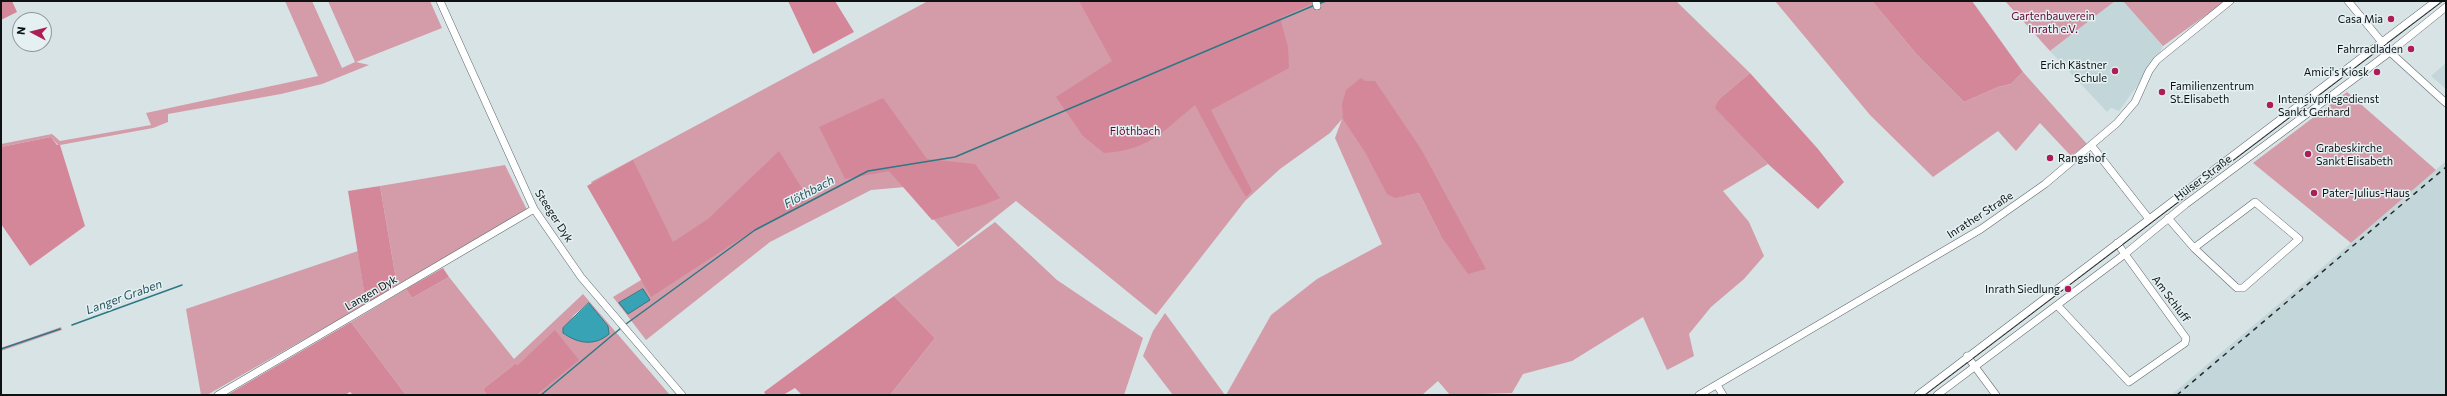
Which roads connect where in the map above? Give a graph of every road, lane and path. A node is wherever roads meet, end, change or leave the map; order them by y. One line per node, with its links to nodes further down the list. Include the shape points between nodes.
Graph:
1 (440, 1): 10 (street, Steeger Dyk)
2 (2230, 1): 9 (street, Inrather Straße, via 2157,60 2135,102 2117,123)
3 (2348, 1): 6 (street)
4 (2436, 1): 6 (street, Hülser Straße)
5 (2446, 7): 7 (street, Hülser Straße)
6 (2382, 42): 7 (street); 12 (street, Hülser Straße)
7 (2390, 52): 8 (street); 11 (street, Hülser Straße)
8 (2446, 103)
9 (2091, 145): 12 (street); 19 (street, Inrather Straße, via 2045,184 1981,229)
10 (534, 209): 20 (street, Langen Dyk); 21 (street, Steeger Dyk, via 582,277)
11 (2168, 218): 14 (street); 15 (street, Hülser Straße)
12 (2149, 219): 13 (street, Hülser Straße)
13 (2117, 243): 15 (street, Am Schluff); 17 (street, Hülser Straße)
14 (2194, 248): 14 (street, via 2237,288 2243,288 2299,239 2255,202)
15 (2125, 254): 16 (street, Hülser Straße); 16 (street, Am Schluff, via 2186,338 2185,343 2129,382)
16 (2057, 305): 18 (street, Hülser Straße)
17 (1967, 356): 18 (street); 24 (street, Hülser Straße)
18 (1974, 367): 25 (street, Hülser Straße); 26 (street)
19 (1717, 385): 22 (street, Inrather Straße); 23 (street)
20 (218, 395)
21 (682, 395)
22 (1699, 395)
23 (1723, 395)
24 (1918, 395)
25 (1937, 395)
26 (1996, 395)

